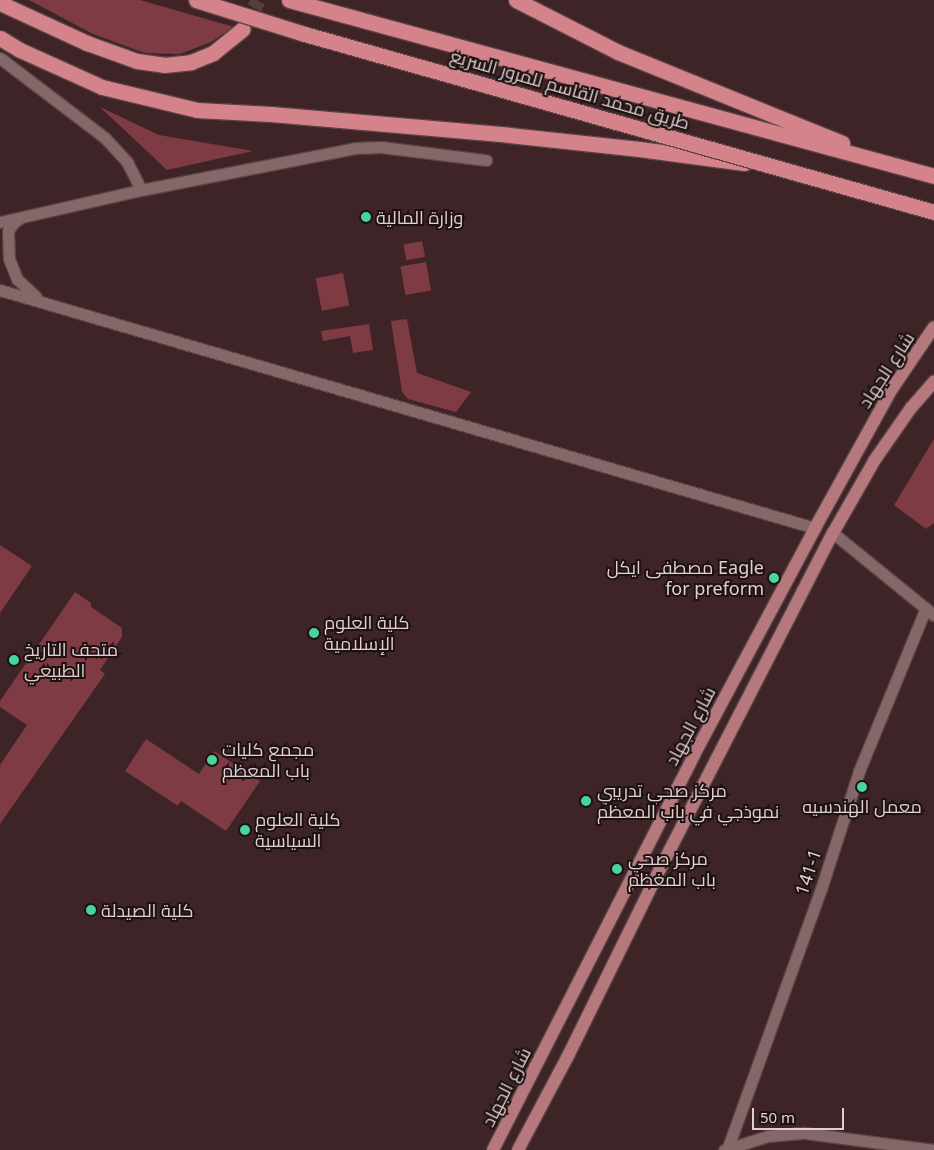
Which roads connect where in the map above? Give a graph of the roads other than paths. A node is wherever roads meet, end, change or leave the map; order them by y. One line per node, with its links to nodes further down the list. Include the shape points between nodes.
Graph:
1 (196, 0): 10 (highway, طريق محمد القاسم للمرور السريع, bridge, via 301,34)
2 (289, 0): 9 (highway, طريق محمد القاسم للمرور السريع)
3 (516, 0): 9 (highway, via 618,52)
4 (0, 3): 5 (highway, via 87,43 137,61 164,65 191,62 213,53)
5 (243, 29)
6 (0, 38): 10 (highway, bridge, via 102,87 197,110 602,145)
7 (0, 58): 12 (street, via 105,138 127,162)
8 (486, 160): 12 (street, via 381,147 355,148)
9 (892, 164): 11 (highway, طريق محمد القاسم للمرور السريع)
10 (781, 168): 13 (highway, طريق محمد القاسم للمرور السريع, bridge)
11 (934, 176)
12 (141, 190): 14 (street)
13 (934, 212)
14 (21, 218): 15 (street); 17 (street, via 8,231 9,259 17,278)
15 (0, 222)
16 (0, 290): 17 (street)
17 (39, 300): 21 (street)
18 (934, 327): 19 (main road, شارع الجهاد)
19 (930, 337): 21 (main road, شارع الجهاد, via 890,392)
20 (934, 382): 22 (main road, via 911,408 874,461)
21 (814, 528): 24 (main road, شارع الجهاد)
22 (833, 534): 23 (street); 25 (main road)
23 (930, 611): 26 (street, 141-1, via 859,771 821,889)
24 (640, 863): 25 (main road); 27 (main road, شارع الجهاد)
25 (660, 869): 28 (main road)
26 (726, 1149): 29 (street, via 768,1136 805,1133)
27 (493, 1150)
28 (518, 1150)
29 (934, 1150)

